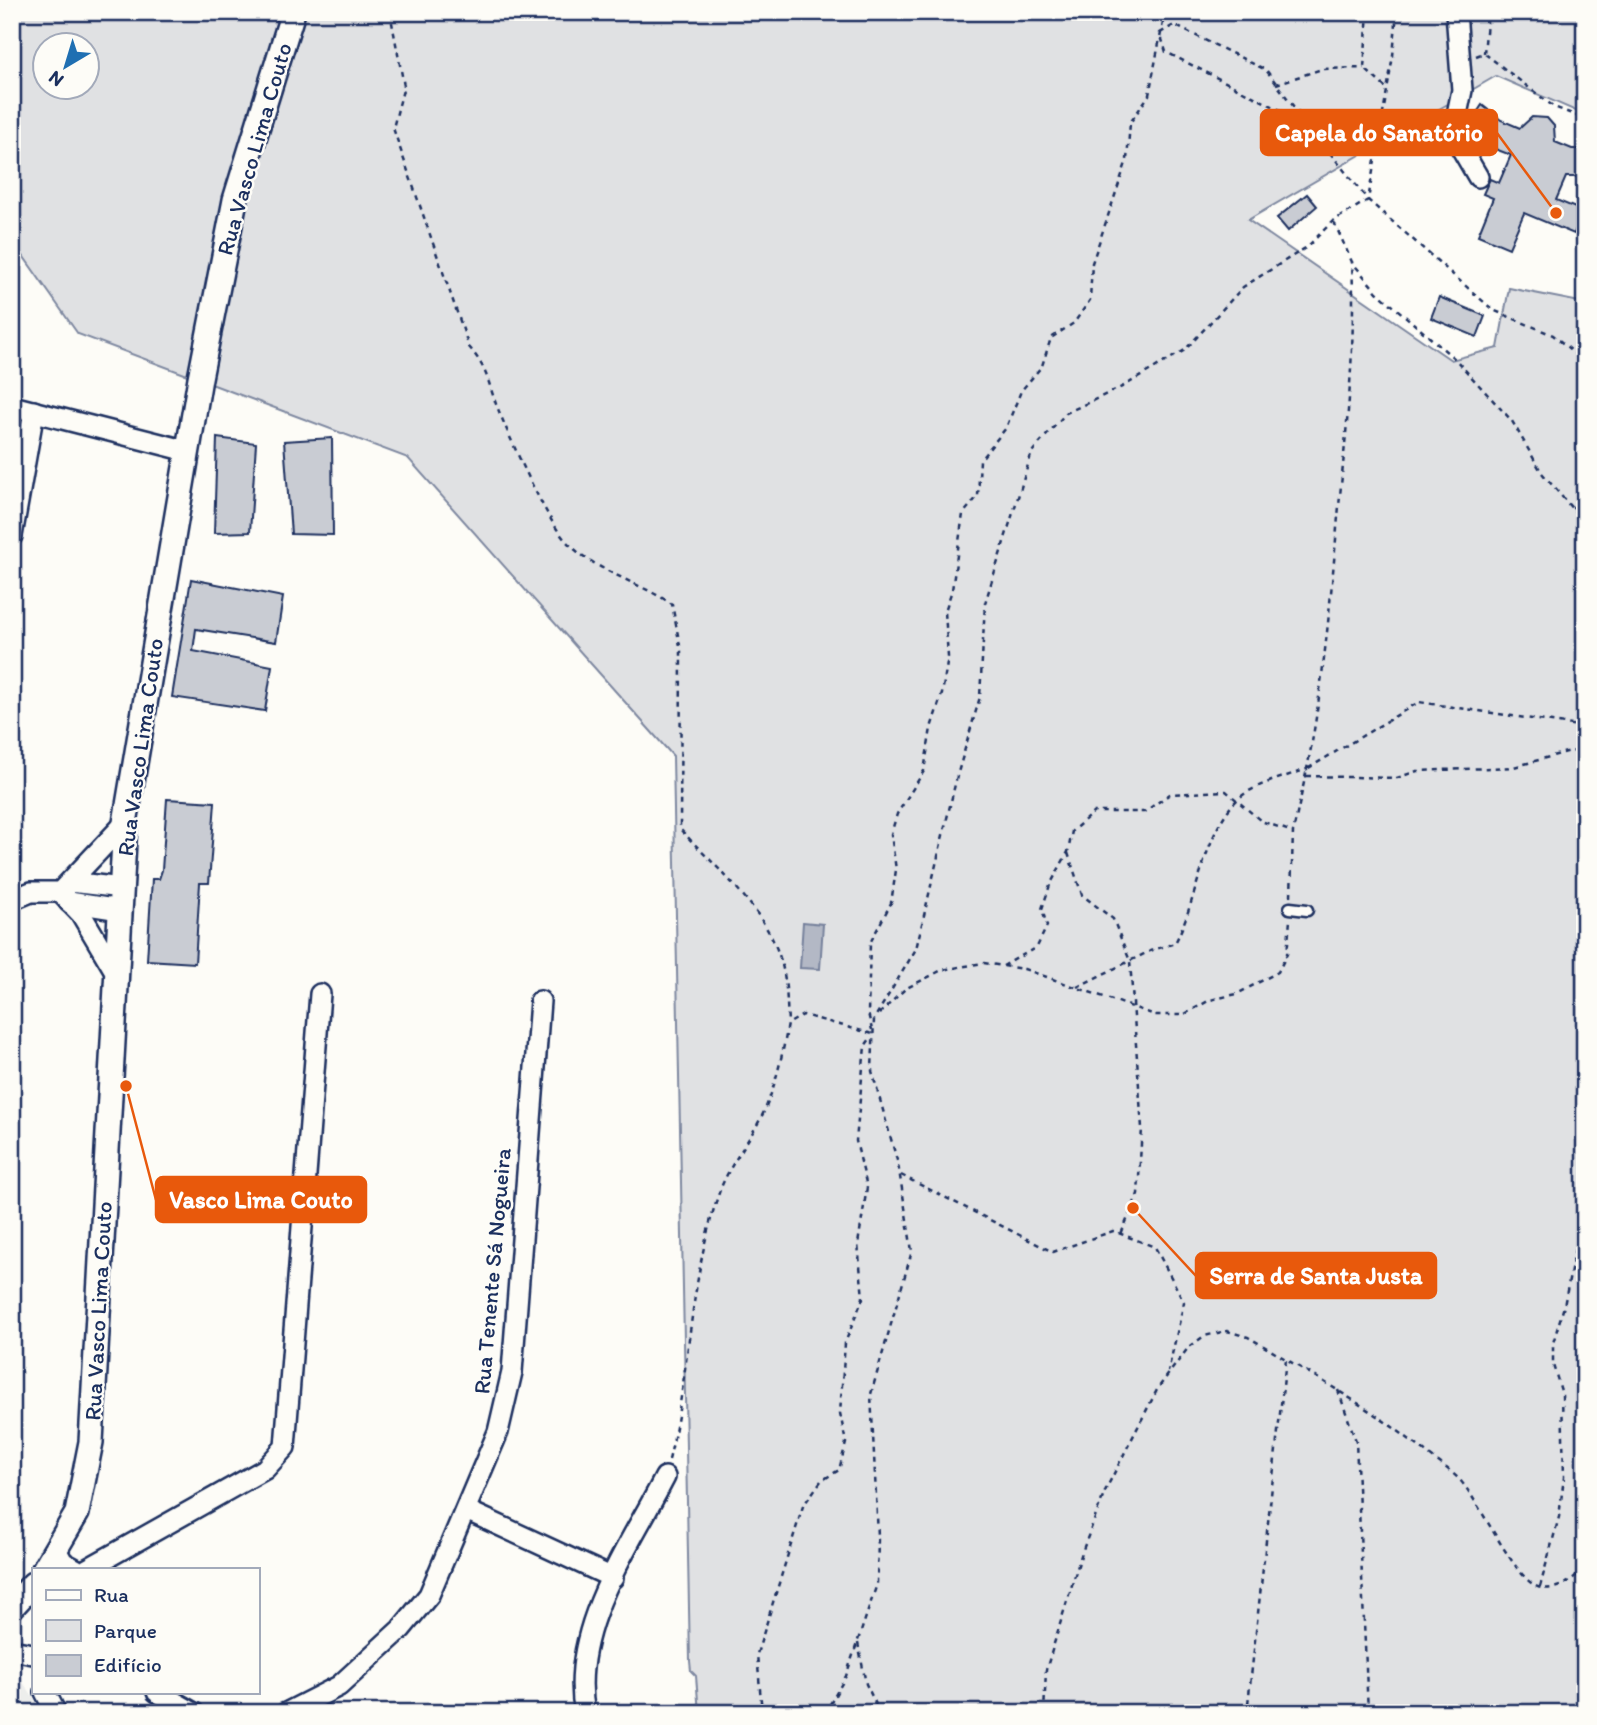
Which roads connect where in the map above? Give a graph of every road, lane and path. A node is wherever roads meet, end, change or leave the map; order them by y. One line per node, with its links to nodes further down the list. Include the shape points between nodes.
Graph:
1 (293, 12): 23 (street, Rua Vasco Lima Couto, via 235,200)
2 (390, 12): 49 (path, via 404,86 394,128 468,347 485,365 496,404 565,540 594,566 643,585 671,604 681,651 680,829 746,900 771,936 782,965)
3 (1165, 12): 8 (path)
4 (1368, 12): 11 (path)
5 (1397, 12): 13 (path)
6 (1455, 12): 10 (street)
7 (1488, 12): 9 (path)
8 (1160, 33): 12 (path, via 1174,25 1266,70); 15 (path, via 1166,52); 50 (path, via 1149,95 1130,124 1127,160 1092,263 1090,300 1074,323 1051,338 1042,366 1021,391 1006,428 980,460 978,496 963,514 945,611 948,657 942,694 925,771 897,814 891,834 896,870 891,903 870,943 868,1013)
9 (1484, 53): 10 (path); 14 (path, via 1554,107)
10 (1460, 62): 16 (street, via 1462,90 1453,134)
11 (1364, 68): 12 (path, via 1322,69); 13 (path)
12 (1276, 84): 15 (path)
13 (1388, 90): 17 (path)
14 (1585, 119)
15 (1306, 123): 17 (path)
16 (1478, 177)
17 (1368, 200): 18 (path); 20 (path, via 1493,310 1553,335)
18 (1333, 221): 19 (path); 48 (path, via 1307,247 1243,287 1185,350 1066,413 1032,452 985,603 980,697 916,949)
19 (1352, 262): 25 (path, via 1377,292 1455,359 1512,421 1542,473); 30 (path, via 1355,328 1335,554)
20 (1585, 362)
21 (12, 406): 22 (street)
22 (34, 411): 23 (street); 27 (street)
23 (188, 451): 33 (street, Rua Vasco Lima Couto)
24 (1585, 506): 25 (path)
25 (1572, 508): 26 (path)
26 (1585, 524)
27 (12, 536)
28 (1585, 727): 30 (path, via 1419,702)
29 (1585, 751): 31 (path, via 1514,767 1417,771 1397,778)
30 (1307, 769): 31 (path); 32 (path)
31 (1306, 776): 34 (path)
32 (1237, 799): 34 (path, via 1261,821); 35 (path, via 1226,791 1170,794 1144,812 1094,812 1072,831); 41 (path, via 1213,839 1188,919 1175,943)
33 (125, 823): 36 (street); 37 (street, Rua Vasco Lima Couto)
34 (1293, 832): 39 (path)
35 (1068, 852): 41 (path, via 1082,895 1113,919); 42 (path, via 1042,909 1047,926 1037,947)
36 (66, 892): 37 (street); 38 (street, via 31,892); 43 (street)
37 (121, 899): 43 (street, Rua Vasco Lima Couto)
38 (12, 900)
39 (1290, 908): 40 (lane); 47 (path, via 1287,954 1278,972 1183,1015 1155,1015)
40 (1307, 910)
41 (1130, 961): 44 (path); 47 (path)
42 (1003, 966): 44 (path); 48 (path, via 983,963 942,970 905,989)
43 (116, 973): 60 (street, Rua Vasco Lima Couto, via 91,1442 77,1513)
44 (1077, 987): 47 (path)
45 (320, 994): 63 (street, via 285,1447 265,1469)
46 (540, 1002): 58 (street, Rua Tenente Sá Nogueira, via 512,1372 498,1432)
47 (1133, 1007): 53 (path, via 1142,1128 1138,1194)
48 (874, 1019): 50 (path)
49 (788, 1024): 50 (path, via 803,1015); 57 (path, via 765,1108 718,1193 704,1244 679,1420)
50 (873, 1034): 51 (path, via 872,1071); 77 (path, via 865,1046 856,1141 867,1187 858,1244 863,1298 845,1343 840,1413 846,1443 839,1470 821,1481 803,1506 760,1642)
51 (900, 1174): 53 (path, via 1053,1252 1113,1231); 68 (path, via 912,1251 871,1394 877,1584)
52 (1585, 1198): 66 (path, via 1553,1343 1553,1365 1562,1394 1564,1478 1559,1517)
53 (1121, 1234): 55 (path, via 1155,1247 1184,1302)
54 (1286, 1359): 55 (path, via 1248,1337 1227,1331 1204,1336 1188,1348); 56 (path); 81 (path)
55 (1168, 1375): 80 (path, via 1105,1489 1046,1670)
56 (1338, 1390): 66 (path, via 1376,1412 1458,1478 1523,1577); 82 (path, via 1356,1441)
57 (665, 1477): 64 (street)
58 (466, 1510): 64 (street); 75 (street, Rua Tenente Sá Nogueira, via 429,1595 401,1629 339,1686)
59 (1585, 1567): 66 (path, via 1558,1587)
60 (45, 1568)
61 (53, 1568): 62 (street, via 63,1562)
62 (74, 1568)
63 (89, 1568)
64 (613, 1578): 76 (street, via 589,1632 583,1658)
65 (32, 1585): 67 (street, Rua Vasco Lima Couto)
66 (1540, 1587)
67 (12, 1607)
68 (858, 1640): 78 (path, via 846,1676); 79 (path, via 866,1684)
69 (12, 1650): 70 (street)
70 (32, 1654)
71 (46, 1694): 73 (street)
72 (161, 1694): 74 (street)
73 (56, 1713)
74 (194, 1713)
75 (286, 1713)
76 (585, 1713)
77 (762, 1713)
78 (825, 1713)
79 (880, 1713)
80 (1044, 1713)
81 (1247, 1713)
82 (1368, 1713)

